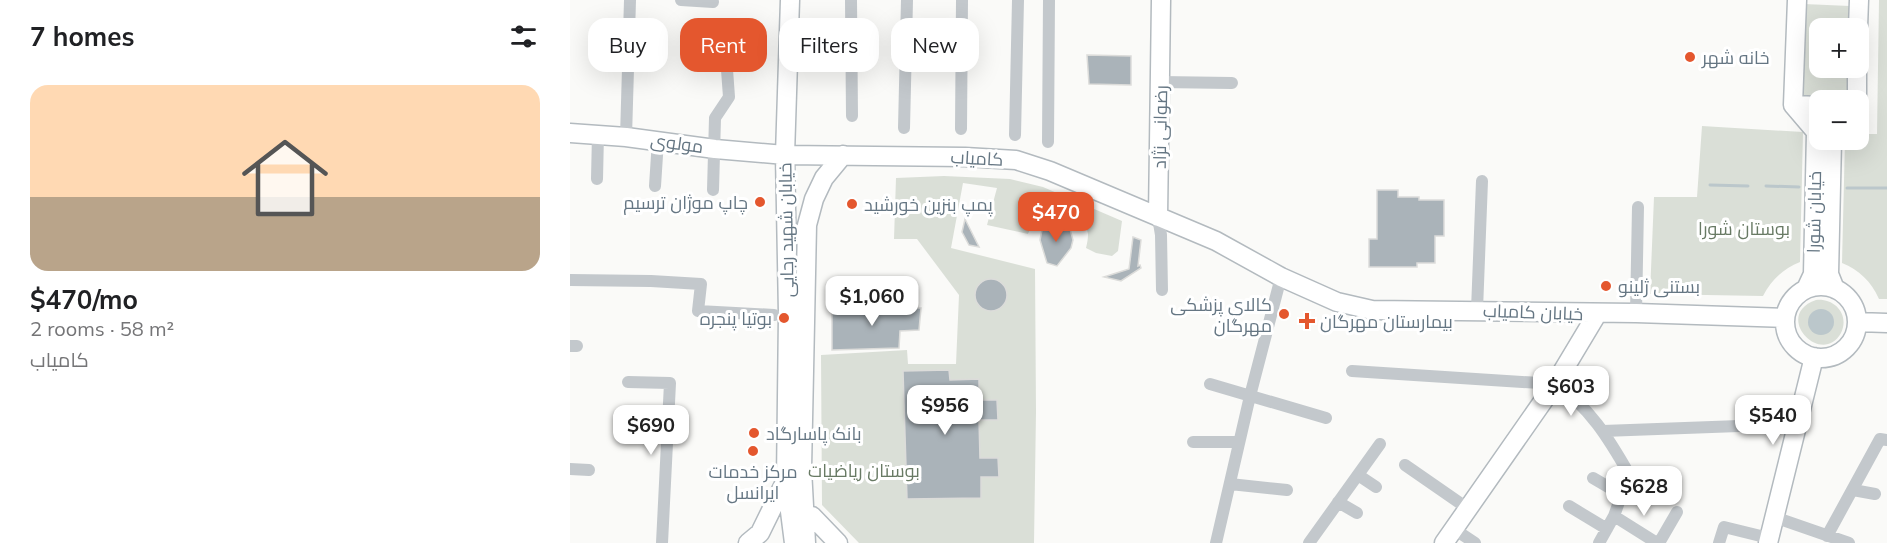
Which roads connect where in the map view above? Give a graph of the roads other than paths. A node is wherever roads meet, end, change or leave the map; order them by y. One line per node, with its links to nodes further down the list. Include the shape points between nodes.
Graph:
1 (630, 0): 25 (street)
2 (681, 0): 12 (street)
3 (790, 0): 30 (main road, خیابان شهید رجایی)
4 (851, 0): 19 (street)
5 (907, 0): 20 (street)
6 (962, 0): 21 (street)
7 (1018, 0): 24 (street)
8 (1049, 0): 27 (street)
9 (1161, 0): 15 (main road, رضوانی نژاد)
10 (1797, 0): 17 (main road)
11 (1859, 0): 13 (main road)
12 (713, 2)
13 (1858, 18)
14 (727, 72): 28 (street, via 729,97 715,118)
15 (1160, 82): 16 (street); 37 (main road, رضوانی نژاد)
16 (1232, 83)
17 (1793, 105): 18 (main road); 40 (main road, خیابان شورا, via 1816,132 1813,274)
18 (1809, 106)
19 (852, 116)
20 (904, 128)
21 (961, 129)
22 (570, 133): 23 (main road, مولوی)
23 (598, 134): 25 (main road, مولوی); 32 (street)
24 (1015, 135)
25 (627, 137): 26 (main road, مولوی)
26 (658, 140): 28 (main road, مولوی); 34 (street)
27 (1048, 142)
28 (715, 148): 30 (main road, مولوی); 35 (street)
29 (1832, 150): 41 (main road, خیابان شورا, via 1829,274)
30 (785, 155): 31 (main road, کامیاب); 68 (main road, خیابان شهید رجایی)
31 (843, 155): 37 (main road, کامیاب, via 1016,160); 83 (main road, خیابان شهید رجایی, via 824,178 807,225)
32 (597, 179)
33 (1482, 181): 43 (street)
34 (655, 186)
35 (713, 190)
36 (1638, 207): 44 (street)
37 (1158, 217): 38 (main road, خیابان کامیاب, via 1216,241); 42 (street)
38 (1281, 277): 43 (main road, خیابان کامیاب, via 1337,302 1372,310); 55 (street)
39 (570, 280): 46 (street, via 701,284 698,311)
40 (1806, 289): 41 (main road); 47 (main road, via 1790,304)
41 (1835, 289): 48 (main road, via 1851,302)
42 (1162, 290)
43 (1477, 310): 45 (main road, خیابان کامیاب)
44 (1636, 313): 45 (main road, خیابان کامیاب); 47 (main road, خیابان کامیاب)
45 (1597, 314): 54 (main road)
46 (774, 315)
47 (1785, 318): 50 (main road, via 1790,340 1800,351)
48 (1857, 322): 49 (main road); 50 (main road, via 1851,342 1841,352)
49 (1887, 323)
50 (1814, 357): 57 (main road)
51 (1352, 371): 54 (street)
52 (628, 382): 87 (street, via 670,383)
53 (1210, 384): 55 (street)
54 (1555, 384): 58 (street, via 1592,416); 77 (main road)
55 (1250, 396): 56 (street); 61 (street)
56 (1326, 418)
57 (1797, 423): 58 (street); 81 (main road)
58 (1603, 431): 74 (street, via 1629,474)
59 (1887, 440): 72 (street, via 1880,439)
60 (1193, 442): 61 (street)
61 (1239, 442): 69 (street)
62 (1380, 444): 66 (street)
63 (1405, 465): 77 (street)
64 (570, 469): 65 (street)
65 (589, 470)
66 (1358, 475): 70 (street); 75 (street)
67 (1593, 478): 74 (street)
68 (786, 480): 83 (main road, خیابان شهید رجایی); 88 (main road, via 759,533)
69 (1230, 484): 71 (street); 90 (street)
70 (1376, 487)
71 (1287, 490)
72 (1853, 490): 73 (street); 85 (street)
73 (1875, 494)
74 (1622, 495): 80 (street)
75 (1338, 502): 79 (street); 91 (street)
76 (1569, 506): 82 (street)
77 (1467, 508): 84 (main road)
78 (1677, 512): 94 (street)
79 (1357, 513)
80 (1614, 516): 82 (street); 94 (street)
81 (1774, 518): 85 (street); 86 (main road)
82 (1607, 529): 93 (street)
83 (801, 536): 89 (main road)
84 (1449, 536): 92 (street)
85 (1827, 536): 96 (street)
86 (1769, 541): 95 (street, via 1724,527)
87 (662, 543)
88 (748, 543)
89 (838, 543)
90 (1216, 543)
91 (1309, 543)
92 (1475, 543)
93 (1599, 543)
94 (1658, 543)
95 (1719, 543)
96 (1850, 543)

